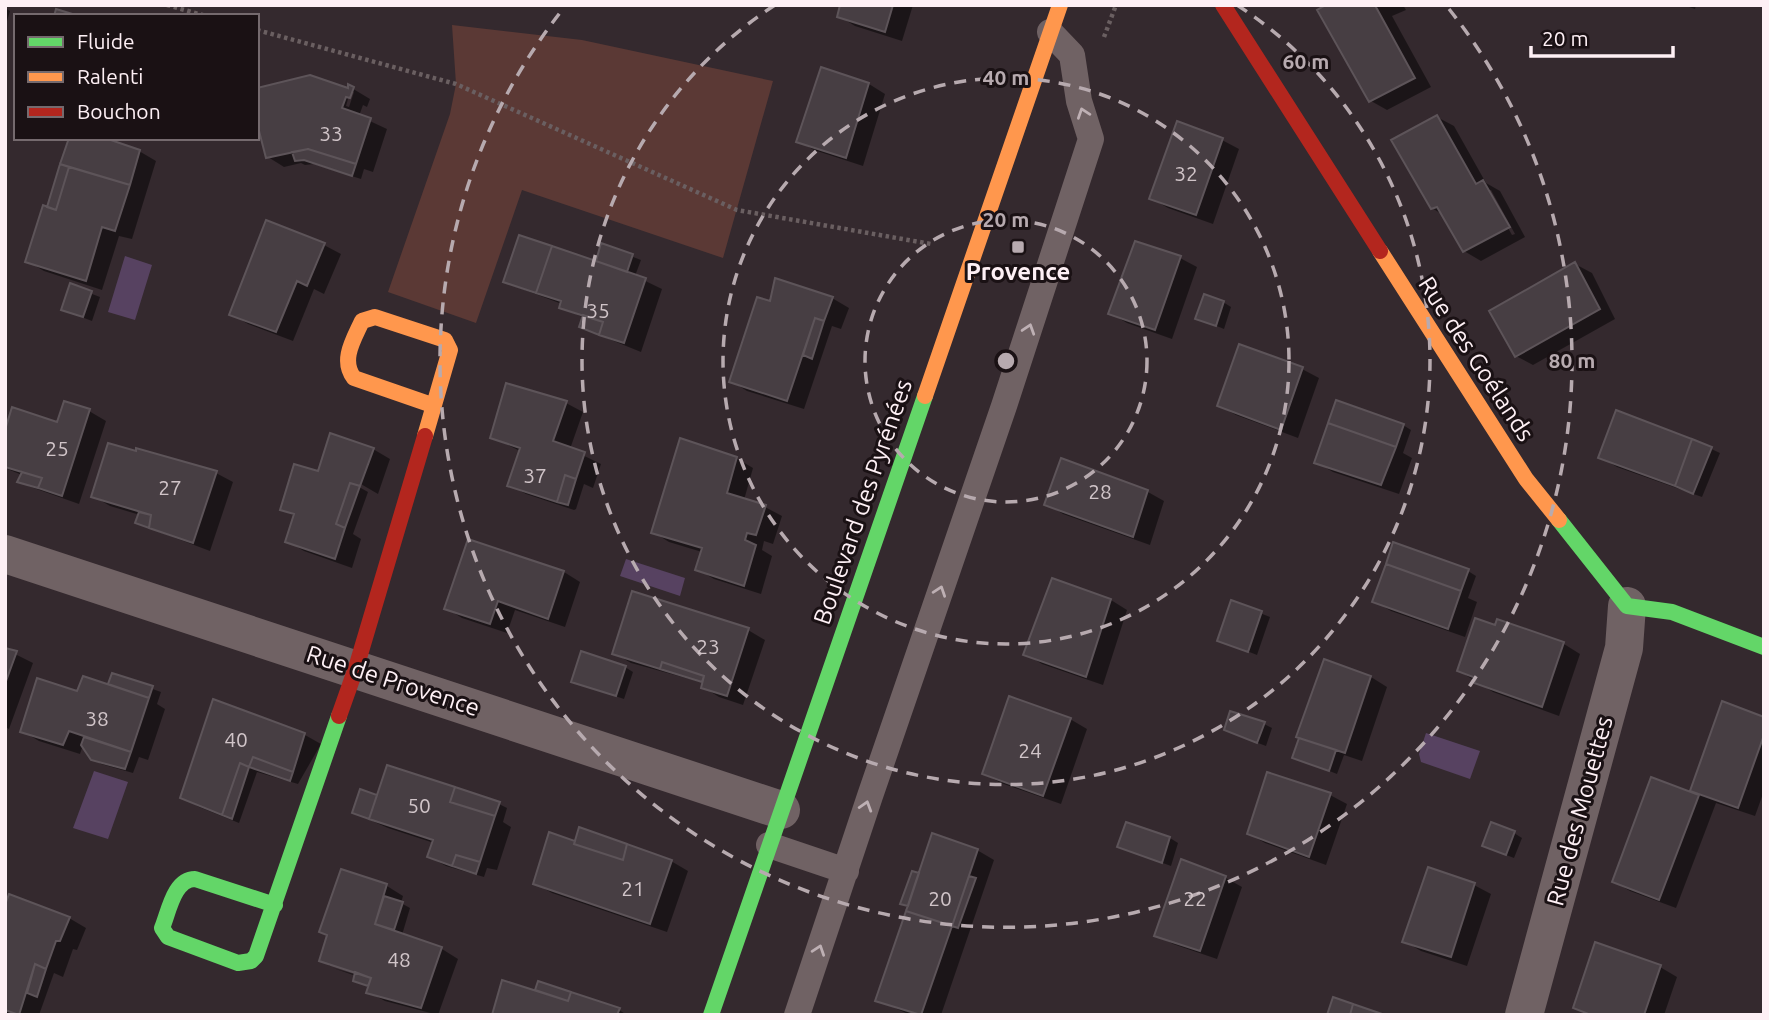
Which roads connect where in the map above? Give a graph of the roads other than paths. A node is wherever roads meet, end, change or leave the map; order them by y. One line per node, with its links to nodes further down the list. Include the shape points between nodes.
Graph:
1 (1060, 5): 3 (street, Boulevard des Pyrénées)
2 (1223, 5): 6 (street, Rue des Goélands, via 1526,480)
3 (1050, 32): 9 (street, Boulevard des Pyrénées); 10 (lane, one-way to 3, via 1091,139 1072,55)
4 (432, 405): 4 (street, via 450,349 445,340 375,317 362,321 347,359 349,374); 8 (street)
5 (5, 554): 8 (street, Rue de Provence)
6 (1627, 606): 7 (street, via 1672,612); 14 (street, Rue des Mouettes, via 1624,648)
7 (1764, 647)
8 (356, 668): 9 (street, Rue de Provence); 11 (street)
9 (775, 827): 10 (lane); 12 (street, Boulevard des Pyrénées)
10 (846, 871): 13 (lane, one-way to 10)
11 (275, 905): 11 (street, via 257,956 245,963 168,937 162,928 179,885 188,879)
12 (712, 1015)
13 (797, 1015)
14 (1524, 1015)

